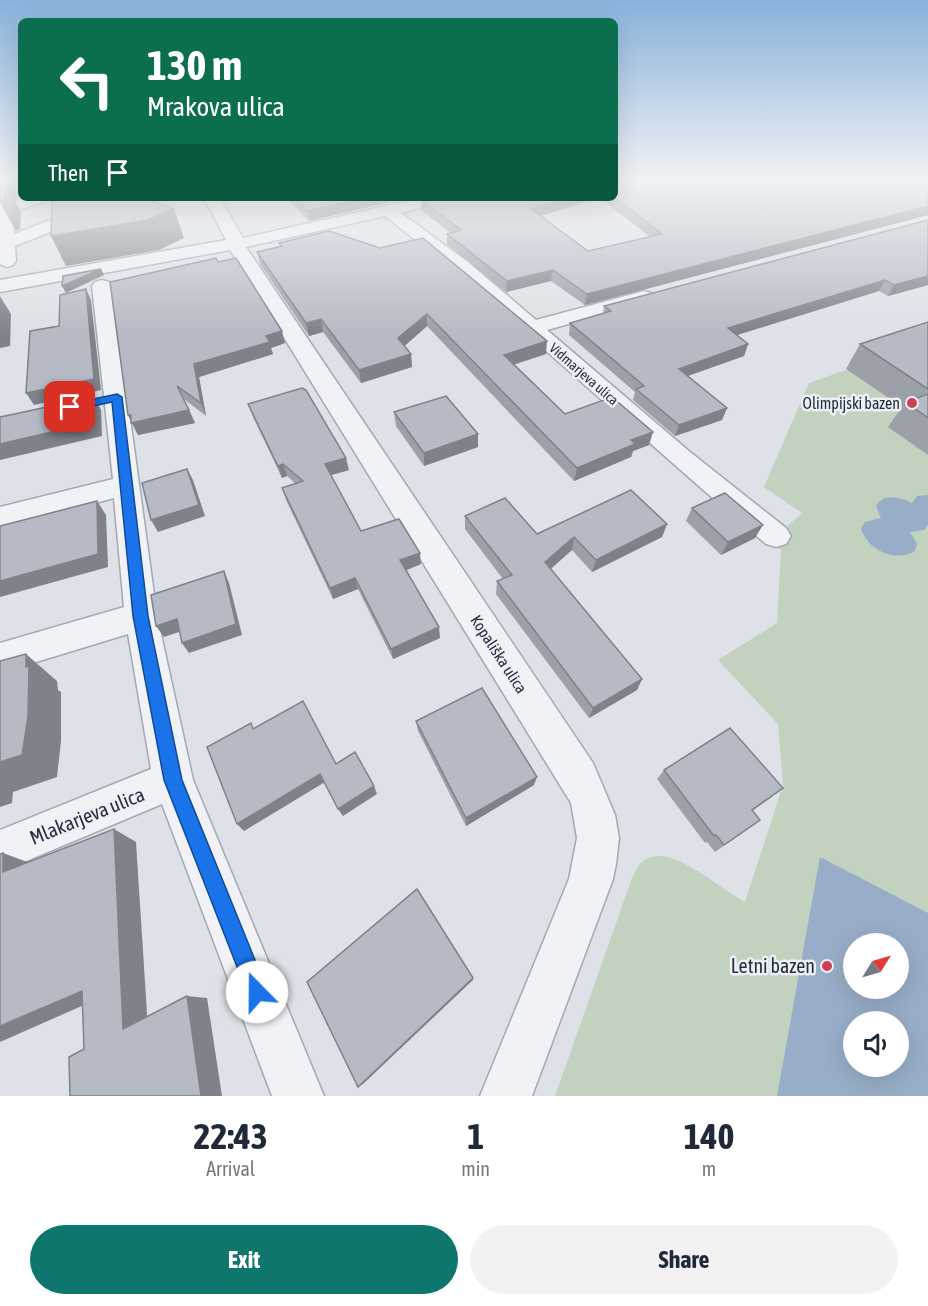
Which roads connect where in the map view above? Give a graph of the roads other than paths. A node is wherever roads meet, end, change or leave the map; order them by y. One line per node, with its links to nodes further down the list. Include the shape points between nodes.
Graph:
1 (5, 231): 6 (street)
2 (37, 231): 6 (street)
3 (231, 231): 7 (street, Kopališka ulica)
4 (301, 231): 7 (street)
5 (415, 231): 11 (street, Vidmarjeva ulica)
6 (6, 243): 8 (street)
7 (236, 245): 8 (street); 20 (street, Kopališka ulica, via 593,804 599,830 595,864)
8 (4, 286)
9 (102, 286): 12 (street, via 105,400)
10 (667, 291): 11 (street)
11 (531, 328): 14 (street, Vidmarjeva ulica)
12 (127, 485): 13 (street); 15 (street)
13 (0, 518)
14 (776, 536)
15 (141, 616): 16 (street); 17 (street)
16 (0, 658)
17 (173, 780): 18 (street, Mlakarjeva ulica); 19 (street)
18 (0, 851)
19 (298, 1096)
20 (506, 1096)

